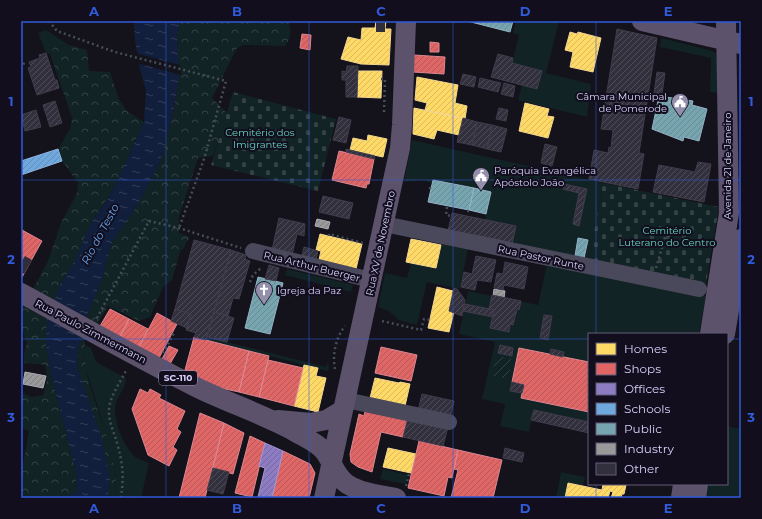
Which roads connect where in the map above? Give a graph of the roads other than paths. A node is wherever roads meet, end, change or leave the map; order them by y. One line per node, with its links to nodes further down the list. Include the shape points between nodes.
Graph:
1 (406, 21): 5 (main road, Rua XV de Novembro, via 402,135)
2 (642, 21): 4 (main road)
3 (726, 21): 4 (main road, Avenida 21 de Janeiro)
4 (734, 42): 11 (main road, Avenida 21 de Janeiro, via 728,213)
5 (384, 224): 8 (main road, Rua XV de Novembro); 9 (street, Rua Pastor Runte)
6 (741, 240): 12 (main road)
7 (253, 252): 8 (street, Rua Arthur Buerger)
8 (371, 280): 13 (main road, Rua XV de Novembro)
9 (699, 289)
10 (29, 298): 14 (main road, Rua Paulo Zimmermann / SC-110, via 209,393)
11 (710, 333)
12 (725, 333)
13 (344, 405): 14 (main road, Rua Paulo Zimmermann, via 326,420 312,423); 15 (street); 16 (main road, Rua XV de Novembro)
14 (269, 419): 16 (main road, Rua Paulo Zimmermann, via 320,447)
15 (449, 422)
16 (332, 462): 19 (main road, Rua XV de Novembro); 20 (main road, Rua Paulo Zimmermann, via 340,478 354,488)
17 (683, 485): 21 (main road)
18 (698, 485): 22 (main road)
19 (324, 498)
20 (396, 498)
21 (681, 498)
22 (696, 498)

